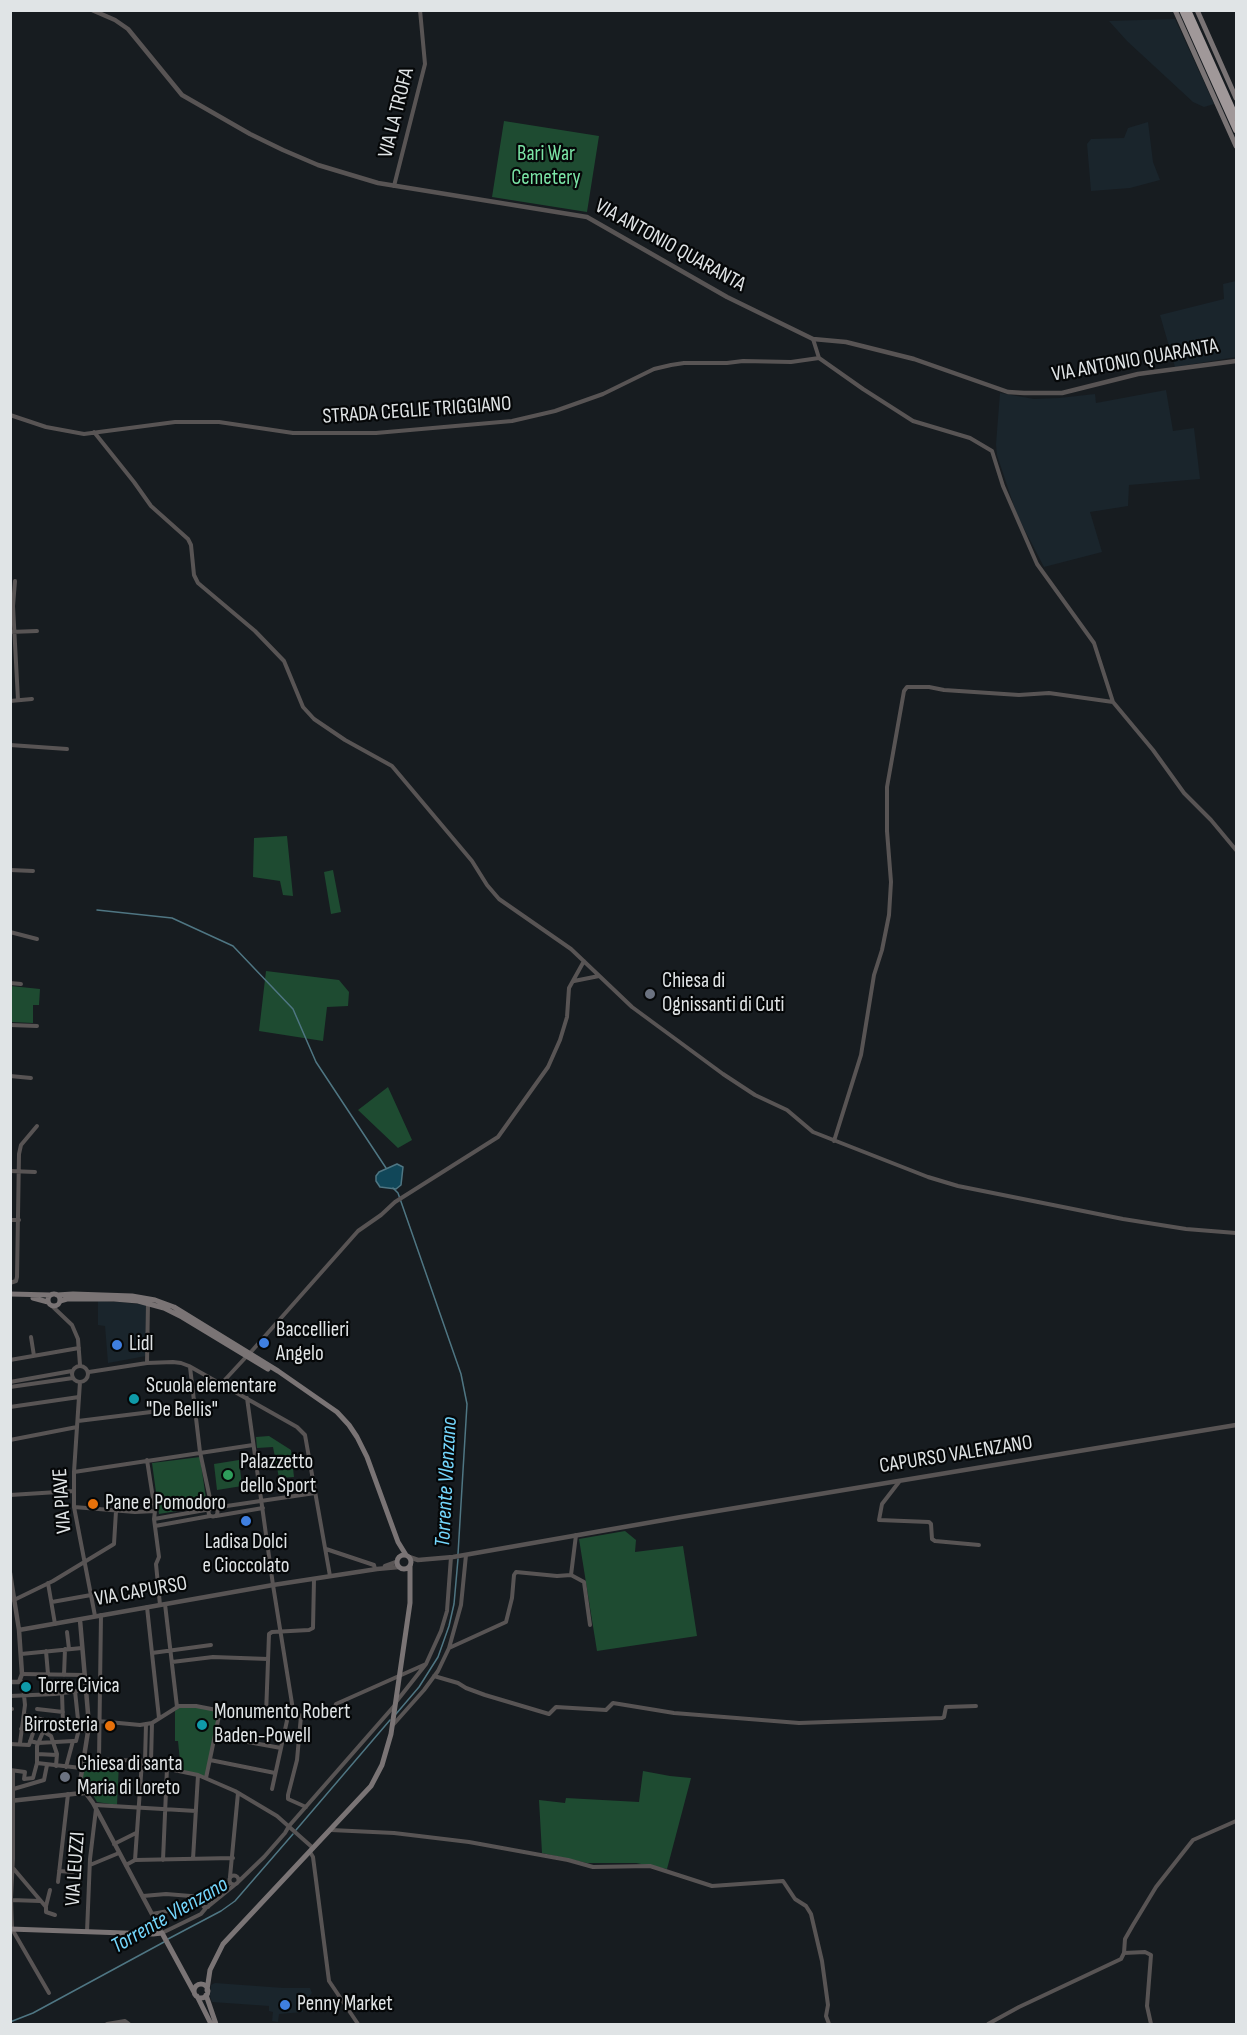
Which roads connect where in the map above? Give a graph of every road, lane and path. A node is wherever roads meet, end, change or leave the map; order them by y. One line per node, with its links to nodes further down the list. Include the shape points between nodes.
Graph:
1 (92, 10): 11 (street, VIA ANTONIO QUARANTA, via 128,29 175,88 197,104 318,165)
2 (420, 10): 11 (street, VIA LA TROFA, via 425,64)
3 (1175, 10): 10 (main road)
4 (1182, 10): 9 (highway)
5 (1188, 10): 8 (highway)
6 (1197, 10): 7 (main road)
7 (1236, 98)
8 (1236, 117)
9 (1236, 130)
10 (1236, 146)
11 (394, 186): 12 (street, VIA ANTONIO QUARANTA, via 587,217 727,297)
12 (813, 339): 13 (street); 14 (street, VIA ANTONIO QUARANTA, via 846,342 914,359 1008,392 1024,393 1062,393 1138,374)
13 (819, 358): 16 (street, STRADA CEGLIE TRIGGIANO, via 791,363 671,365 654,369 594,398 512,421 330,435 219,422 175,422); 24 (street, via 913,421 969,438 992,451 1037,564 1094,643)
14 (1236, 361)
15 (10, 415): 16 (street, STRADA CEGLIE TRIGGIANO, via 46,427 84,434)
16 (94, 432): 32 (street, via 151,506 188,539 198,584 272,646 284,661 303,707 314,719 392,766 499,899)
17 (15, 581): 18 (street)
18 (13, 596): 20 (street)
19 (37, 631): 20 (street)
20 (12, 632): 22 (street)
21 (32, 699): 22 (street)
22 (18, 700): 23 (street)
23 (10, 701)
24 (1113, 702): 27 (street); 42 (street, via 1049,693 1019,695 929,687 908,687 904,691 887,786 889,915 861,1055)
25 (10, 745): 26 (street)
26 (67, 749)
27 (1236, 850)
28 (10, 870): 29 (street)
29 (33, 871)
30 (10, 932): 31 (street)
31 (37, 939)
32 (584, 962): 33 (street); 34 (street)
33 (600, 976): 34 (street); 42 (street, via 632,1007 723,1074 787,1110 813,1132)
34 (573, 981): 58 (street, via 567,1017 548,1066 498,1137 395,1202 358,1231)
35 (10, 983): 36 (street)
36 (21, 984)
37 (10, 1025): 38 (street)
38 (37, 1026)
39 (10, 1076): 40 (street)
40 (31, 1078)
41 (37, 1126): 44 (street, via 21,1145)
42 (834, 1141): 48 (street, via 958,1186 1123,1219)
43 (10, 1171): 44 (street)
44 (18, 1171): 45 (street); 47 (street)
45 (35, 1172)
46 (10, 1220): 47 (street)
47 (19, 1220): 49 (street, via 17,1279)
48 (1236, 1233)
49 (10, 1283)
50 (54, 1295): 51 (main road); 52 (main road); 54 (main road); 58 (main road, via 155,1300 183,1312)
51 (10, 1296): 54 (main road, via 37,1298)
52 (60, 1302): 53 (main road, via 94,1299); 54 (main road); 55 (street)
53 (148, 1303): 58 (main road, via 182,1317); 61 (street)
54 (50, 1304): 55 (street)
55 (62, 1314): 57 (street, via 72,1325)
56 (31, 1336): 59 (street)
57 (79, 1348): 59 (street); 62 (street)
58 (248, 1355): 69 (street); 101 (main road, via 337,1412 349,1425 367,1457)
59 (34, 1356): 60 (street)
60 (10, 1360)
61 (147, 1363): 63 (street); 65 (street)
62 (80, 1365): 64 (street); 65 (street)
63 (189, 1366): 69 (street); 80 (street)
64 (72, 1371): 66 (street); 67 (street)
65 (88, 1372): 68 (street, via 87,1379)
66 (73, 1378): 68 (street); 70 (street)
67 (10, 1382)
68 (80, 1382): 71 (street, VIA PIAVE)
69 (220, 1384): 72 (street)
70 (10, 1387)
71 (79, 1397): 73 (street); 75 (street, VIA PIAVE)
72 (247, 1398): 79 (street); 85 (street, via 297,1427 304,1436)
73 (10, 1407)
74 (151, 1412): 75 (street)
75 (78, 1421): 77 (street, VIA PIAVE)
76 (1236, 1425): 83 (street, CAPURSO VALENZANO)
77 (78, 1427): 78 (street); 82 (street, VIA PIAVE)
78 (10, 1440)
79 (253, 1445): 80 (street); 87 (street)
80 (200, 1452): 81 (street); 90 (street)
81 (147, 1460): 82 (street); 94 (street)
82 (74, 1472): 84 (street, VIA PIAVE)
83 (899, 1482): 100 (street, CAPURSO VALENZANO); 102 (street, via 882,1504 879,1520 928,1522 934,1541)
84 (74, 1491): 86 (street); 89 (street, VIA PIAVE)
85 (315, 1493): 87 (street); 103 (street)
86 (10, 1495)
87 (262, 1501): 88 (street); 91 (street)
88 (250, 1503): 90 (street); 92 (street)
89 (74, 1507): 93 (street); 106 (street, VIA PIAVE)
90 (212, 1508): 95 (street); 96 (street, via 208,1512)
91 (263, 1508): 92 (street); 117 (street)
92 (252, 1510): 96 (street)
93 (116, 1511): 94 (street); 106 (street, via 114,1544)
94 (155, 1512): 97 (street)
95 (167, 1516): 97 (street); 98 (street)
96 (213, 1516): 98 (street)
97 (154, 1519): 99 (street)
98 (168, 1524): 99 (street)
99 (155, 1526): 121 (street)
100 (576, 1536): 104 (street, CAPURSO VALENZANO); 111 (street)
101 (398, 1542): 107 (main road); 108 (main road)
102 (979, 1545)
103 (325, 1549): 109 (street); 112 (street)
104 (465, 1555): 105 (street, CAPURSO VALENZANO); 132 (street, via 461,1605)
105 (452, 1557): 107 (street, CAPURSO VALENZANO); 140 (street, via 447,1611)
106 (85, 1561): 116 (street); 118 (street, VIA PIAVE)
107 (409, 1561): 108 (main road); 108 (main road); 114 (main road)
108 (399, 1564): 109 (street, VIA CAPURSO); 114 (main road)
109 (376, 1569): 112 (street, VIA CAPURSO)
110 (10, 1573): 115 (street)
111 (571, 1575): 126 (street, via 584,1582); 132 (street, via 516,1572 506,1622)
112 (330, 1576): 113 (street, VIA CAPURSO)
113 (314, 1579): 117 (street, VIA CAPURSO); 128 (street, via 313,1628)
114 (410, 1580): 146 (main road)
115 (11, 1581): 119 (street)
116 (48, 1583): 119 (street); 120 (street)
117 (273, 1585): 121 (street, VIA CAPURSO); 128 (street)
118 (91, 1595): 120 (street); 123 (street, VIA PIAVE)
119 (14, 1600): 127 (street)
120 (51, 1602): 125 (street)
121 (163, 1604): 122 (street, VIA CAPURSO); 135 (street)
122 (147, 1607): 123 (street, VIA CAPURSO); 136 (street)
123 (98, 1616): 124 (street, VIA CAPURSO); 168 (street, VIA PIAVE)
124 (81, 1620): 125 (street, VIA CAPURSO); 131 (street)
125 (55, 1625): 127 (street, VIA CAPURSO)
126 (591, 1625)
127 (19, 1630): 137 (street)
128 (280, 1631): 138 (street, via 269,1634); 164 (street)
129 (67, 1632): 133 (street)
130 (211, 1645): 135 (street)
131 (82, 1648): 133 (street); 144 (street)
132 (449, 1648): 145 (street)
133 (67, 1649): 134 (street); 143 (street)
134 (46, 1651): 137 (street); 142 (street)
135 (170, 1651): 136 (street); 139 (street)
136 (152, 1653): 166 (street)
137 (21, 1654): 141 (street)
138 (268, 1659): 139 (street, via 213,1657); 162 (street)
139 (172, 1662): 156 (street)
140 (426, 1664): 146 (street); 154 (street)
141 (22, 1674): 142 (street); 147 (street)
142 (48, 1675): 143 (street)
143 (64, 1675): 144 (street)
144 (85, 1675): 149 (street)
145 (434, 1676): 155 (street, via 549,1713 556,1707 606,1710 613,1703 674,1713 799,1723 942,1718 946,1707); 172 (street)
146 (399, 1677): 154 (main road); 165 (street, via 336,1704 332,1715)
147 (20, 1680): 148 (street); 152 (street)
148 (10, 1682)
149 (86, 1690): 150 (street); 175 (street)
150 (75, 1691): 151 (street); 174 (street)
151 (62, 1693): 152 (street); 160 (street)
152 (23, 1695): 153 (street); 161 (street)
153 (10, 1696)
154 (395, 1705): 172 (main road); 210 (street)
155 (976, 1706)
156 (177, 1707): 159 (street); 166 (street)
157 (37, 1709): 158 (street)
158 (46, 1710): 160 (street); 167 (street)
159 (220, 1711): 162 (street); 178 (street)
160 (64, 1712): 170 (street)
161 (24, 1715): 167 (street); 173 (street)
162 (266, 1715): 163 (street)
163 (288, 1716): 164 (street); 185 (street)
164 (294, 1716): 165 (street)
165 (301, 1716): 210 (street, via 288,1799)
166 (159, 1718): 169 (street)
167 (44, 1719): 170 (street)
168 (98, 1720): 171 (street); 189 (street, VIA PIAVE)
169 (152, 1723): 171 (street); 192 (street)
170 (63, 1724): 174 (street)
171 (146, 1724): 191 (street)
172 (392, 1725): 216 (main road, via 385,1756 371,1786)
173 (21, 1729): 176 (street, via 28,1731 30,1724); 182 (street)
174 (79, 1729): 175 (street); 180 (street)
175 (88, 1731): 188 (street)
176 (43, 1732): 181 (street, via 51,1736); 183 (street)
177 (33, 1733): 179 (street)
178 (215, 1736): 185 (street); 190 (street)
179 (30, 1741): 182 (street, via 29,1745); 183 (street)
180 (73, 1741): 181 (street); 196 (street)
181 (52, 1742): 183 (street); 187 (street)
182 (20, 1743): 184 (street)
183 (38, 1743): 186 (street)
184 (10, 1744)
185 (281, 1748): 200 (street)
186 (37, 1754): 187 (street); 193 (street)
187 (57, 1755): 195 (street)
188 (83, 1759): 189 (street); 197 (street)
189 (99, 1760): 191 (street)
190 (210, 1760): 200 (street); 202 (street)
191 (144, 1761): 192 (street); 211 (street)
192 (151, 1762): 198 (street)
193 (37, 1763): 194 (street); 199 (street, via 30,1779 24,1779 26,1772)
194 (47, 1765): 195 (street); 204 (street, via 44,1780)
195 (56, 1766): 196 (street)
196 (66, 1767): 197 (street)
197 (81, 1768): 205 (street)
198 (167, 1768): 201 (street); 212 (street)
199 (12, 1770): 204 (street)
200 (275, 1773): 203 (street)
201 (198, 1775): 202 (street); 213 (street)
202 (206, 1778): 206 (street)
203 (272, 1789)
204 (11, 1790): 208 (street)
205 (82, 1790): 207 (street); 209 (street)
206 (238, 1793): 215 (street); 221 (street)
207 (68, 1794): 208 (street); 230 (street)
208 (12, 1801): 223 (street)
209 (95, 1807): 211 (street); 218 (street); 227 (street, VIA LEUZZI)
210 (306, 1807): 215 (street)
211 (139, 1808): 212 (street); 217 (street)
212 (165, 1809): 213 (street); 225 (street)
213 (196, 1811): 222 (street)
214 (1236, 1821): 247 (street, via 1193,1840 1156,1887 1128,1933)
215 (290, 1826): 219 (street); 233 (street)
216 (330, 1830): 219 (main road); 258 (street, via 451,1839 593,1867 650,1866 712,1886 783,1881 811,1914 822,1961)
217 (137, 1832): 218 (street); 224 (street)
218 (114, 1844): 220 (street)
219 (311, 1849): 248 (main road, via 223,1944); 257 (street, via 330,1981)
220 (119, 1853): 227 (street); 228 (street)
221 (232, 1858): 222 (street); 231 (street)
222 (194, 1859): 225 (street)
223 (12, 1860): 229 (street)
224 (135, 1860): 225 (street); 228 (street)
225 (163, 1860)
226 (74, 1863): 230 (street, via 73,1872)
227 (90, 1865): 245 (street, VIA LEUZZI)
228 (125, 1865): 235 (street)
229 (12, 1867): 237 (street); 238 (street)
230 (60, 1871): 232 (street)
231 (230, 1879): 233 (street, via 234,1884); 233 (street, via 237,1876); 236 (street, via 222,1892)
232 (58, 1882)
233 (238, 1882): 240 (street)
234 (50, 1890): 241 (street)
235 (143, 1896): 236 (street); 242 (street)
236 (206, 1897): 239 (street); 240 (street, via 211,1900)
237 (10, 1900): 238 (street); 244 (street)
238 (40, 1901): 241 (street)
239 (202, 1905): 240 (street); 242 (street)
240 (208, 1906): 246 (street, via 201,1914)
241 (46, 1907): 243 (street, via 46,1912)
242 (152, 1914): 246 (street)
243 (55, 1915)
244 (11, 1929): 245 (main road); 252 (street)
245 (87, 1932): 246 (main road)
246 (162, 1934): 249 (main road)
247 (1124, 1953): 259 (street, via 1121,1959); 260 (street, via 1151,1955 1147,2007)
248 (210, 1970): 250 (main road); 251 (main road)
249 (186, 1979): 250 (main road); 253 (main road)
250 (198, 1985): 251 (main road, via 204,1985); 253 (main road)
251 (207, 1992): 253 (main road, via 202,1997); 256 (main road)
252 (49, 1993)
253 (196, 1994): 256 (main road)
254 (107, 2025): 255 (street, via 125,2021)
255 (129, 2025)
256 (213, 2025)
257 (357, 2025)
258 (828, 2025)
259 (988, 2025)
260 (1151, 2025)

